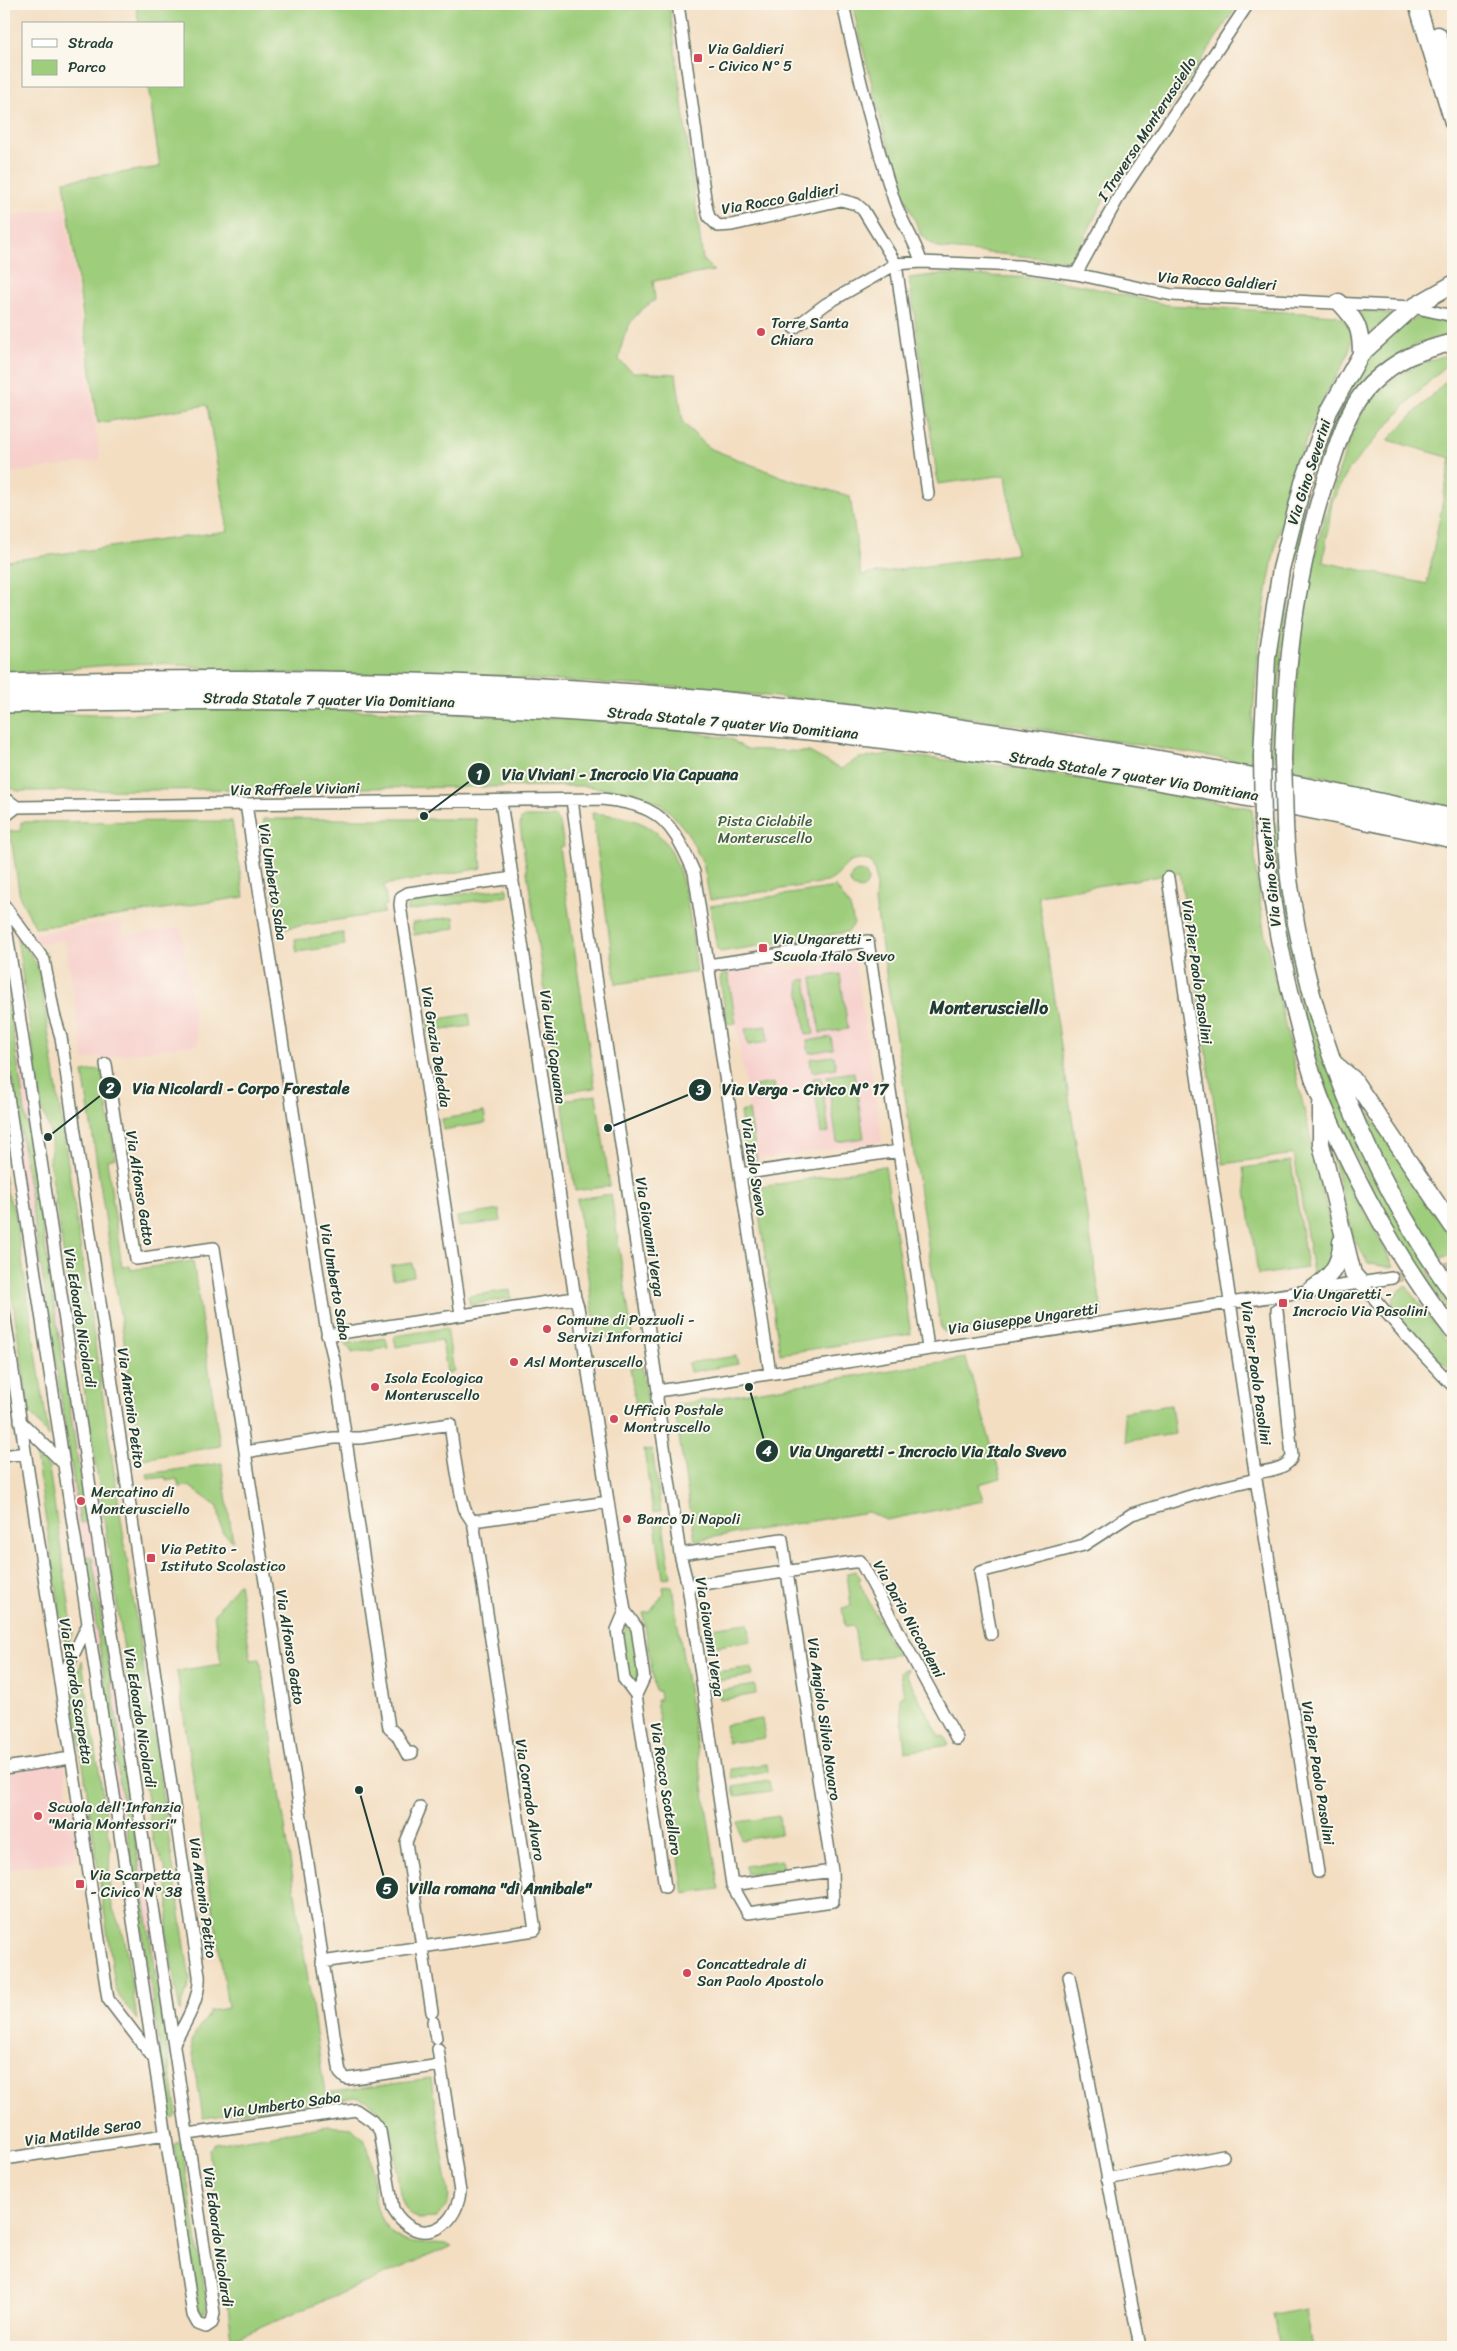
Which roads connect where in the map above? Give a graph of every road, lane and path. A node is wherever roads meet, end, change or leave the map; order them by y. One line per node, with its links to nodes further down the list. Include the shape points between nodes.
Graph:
1 (678, 4): 9 (street, Via Rocco Galdieri, via 706,205 713,222 725,226 834,200 849,202 856,204 869,218)
2 (843, 4): 8 (street, via 894,201)
3 (1248, 4): 10 (street, I Traversa Monterusciello, via 1122,192)
4 (1417, 4): 7 (street)
5 (1429, 4): 6 (street)
6 (1453, 83)
7 (1453, 122)
8 (921, 262): 9 (street, Via Rocco Galdieri); 10 (street, Via Rocco Galdieri, via 1019,266)
9 (896, 264): 15 (street, via 826,304); 18 (street)
10 (1076, 274): 12 (street, Via Rocco Galdieri, via 1172,295)
11 (1453, 284): 13 (street, Via Gino Severini)
12 (1339, 302): 13 (street, Via Rocco Galdieri); 17 (street, via 1358,325)
13 (1413, 307): 14 (street, Via Rocco Galdieri); 17 (street, Via Gino Severini)
14 (1453, 316)
15 (794, 328)
16 (1453, 342): 35 (street, Via Gino Severini, bridge, via 1414,352 1369,385 1360,398 1340,436 1317,505 1298,587 1288,670 1283,759 1290,892 1320,1019)
17 (1360, 354): 37 (street, Via Gino Severini, bridge, via 1328,411 1289,534 1268,657 1262,756 1263,822 1274,924 1305,1050)
18 (928, 494)
19 (4, 685): 27 (highway, Strada Statale 7 quater Via Domitiana, via 190,680 344,682 528,689 729,704 837,715 1108,752 1284,784)
20 (4, 702): 28 (highway, Strada Statale 7 quater Via Domitiana, via 216,697 442,702 611,712 836,732 1047,760 1178,782)
21 (572, 800): 23 (street, Via Raffaele Viviani); 33 (street, Via Italo Svevo, via 602,799 625,803 649,810 669,827 694,872); 56 (street, Via Giovanni Verga)
22 (4, 801): 25 (street)
23 (502, 802): 24 (street, Via Raffaele Viviani); 29 (street, Via Luigi Capuana)
24 (246, 804): 25 (street, Via Raffaele Viviani); 52 (street, Via Umberto Saba)
25 (17, 807): 26 (street)
26 (4, 814)
27 (1453, 820)
28 (1453, 837)
29 (513, 878): 46 (street, Via Luigi Capuana); 50 (street, Via Grazia Deledda, via 408,894 401,897 400,905)
30 (1168, 878): 47 (street, Via Pier Paolo Pasolini)
31 (4, 905): 88 (street, Via Antonio Petito, via 40,952 47,968 61,1037 199,1975 197,1994)
32 (4, 914): 66 (street, Via Edoardo Nicolardi)
33 (708, 965): 38 (street, via 868,941); 39 (street, Via Italo Svevo)
34 (106, 1064): 59 (street, Via Alfonso Gatto, via 136,1259 214,1248)
35 (1335, 1064): 40 (street, via 1353,1079); 45 (street, Via Gino Severini, via 1345,1094 1398,1206)
36 (4, 1070): 62 (street, Via Edoardo Nicolardi)
37 (1322, 1101): 41 (street, via 1321,1144); 51 (street, Via Gino Severini, via 1380,1222)
38 (899, 1151): 39 (street); 53 (street)
39 (740, 1174): 54 (street, Via Italo Svevo)
40 (1453, 1226)
41 (1341, 1227): 43 (street, via 1353,1274); 44 (street, via 1341,1253 1334,1271 1327,1280)
42 (1392, 1278): 43 (street, Via Giuseppe Ungaretti)
43 (1361, 1284): 44 (street, Via Giuseppe Ungaretti); 55 (street)
44 (1308, 1292): 47 (street, Via Giuseppe Ungaretti)
45 (1453, 1293)
46 (575, 1298): 50 (street); 64 (street, Via Rocco Scotellaro)
47 (1231, 1304): 53 (street, Via Giuseppe Ungaretti); 63 (street, Via Pier Paolo Pasolini)
48 (1278, 1310): 63 (street, via 1292,1456 1286,1465)
49 (4, 1312): 57 (street, Via Edoardo Scarpetta)
50 (461, 1314): 52 (street)
51 (1453, 1331)
52 (327, 1335): 58 (street, Via Umberto Saba)
53 (928, 1348): 54 (street, Via Giuseppe Ungaretti)
54 (770, 1374): 56 (street, Via Giuseppe Ungaretti)
55 (1453, 1386)
56 (658, 1391): 68 (street, Via Giovanni Verga)
57 (20, 1421): 60 (street, Via Edoardo Scarpetta); 62 (street)
58 (346, 1436): 59 (street); 65 (street, Via Corrado Alvaro, via 360,1438 450,1424 462,1497 466,1513); 77 (street, Via Umberto Saba, via 389,1728 397,1735 407,1754)
59 (245, 1452): 86 (street, Via Alfonso Gatto)
60 (25, 1453): 61 (street); 74 (street, Via Edoardo Scarpetta)
61 (4, 1456)
62 (64, 1464): 67 (street, Via Edoardo Nicolardi)
63 (1256, 1476): 73 (street, via 1132,1514 1084,1545 980,1572); 82 (street, Via Pier Paolo Pasolini)
64 (608, 1502): 65 (street); 71 (street, Via Rocco Scotellaro)
65 (473, 1521): 85 (street, Via Corrado Alvaro, via 535,1930)
66 (98, 1538): 67 (street); 88 (street, Via Edoardo Nicolardi)
67 (76, 1541): 72 (street, Via Edoardo Nicolardi)
68 (680, 1554): 69 (street, Via Angiolo Silvio Novaro, via 782,1539); 70 (street, Via Giovanni Verga)
69 (787, 1572): 70 (street, Via Dario Niccodemi); 76 (street, Via Dario Niccodemi, via 860,1561); 81 (street, Via Angiolo Silvio Novaro)
70 (688, 1586): 83 (street, Via Giovanni Verga)
71 (625, 1611): 75 (street, Via Rocco Scotellaro, via 637,1628 644,1678); 75 (street, Via Rocco Scotellaro, via 617,1630 624,1679)
72 (88, 1624): 74 (street); 89 (street, Via Edoardo Nicolardi)
73 (991, 1634)
74 (60, 1683): 78 (street, Via Edoardo Scarpetta)
75 (636, 1695): 84 (street, Via Rocco Scotellaro)
76 (957, 1739)
77 (412, 1753)
78 (71, 1758): 79 (street); 89 (street, Via Edoardo Scarpetta, via 108,2000)
79 (4, 1768)
80 (420, 1808): 85 (street, Via Umberto Saba, via 406,1842)
81 (832, 1871): 83 (street); 83 (street, Via Angiolo Silvio Novaro, via 834,1901 748,1913)
82 (1318, 1872)
83 (732, 1885)
84 (665, 1887)
85 (422, 1947): 86 (street, Via Corrado Alvaro); 90 (street, Via Umberto Saba)
86 (322, 1962): 90 (street, Via Alfonso Gatto, via 342,2076 348,2079)
87 (1069, 1976): 95 (street)
88 (174, 2043): 91 (street, Via Edoardo Nicolardi)
89 (154, 2060): 92 (street, Via Edoardo Nicolardi)
90 (440, 2065): 91 (street, Via Umberto Saba, via 460,2192 452,2218 437,2229 419,2230 397,2216 393,2209 380,2131 356,2110)
91 (188, 2134): 92 (street, Via Edoardo Nicolardi, via 214,2312 212,2323 206,2327 198,2324 193,2315)
92 (166, 2135): 94 (street, Via Matilde Serao)
93 (1222, 2156): 95 (street)
94 (4, 2159)
95 (1107, 2179): 96 (street)
96 (1140, 2347)

